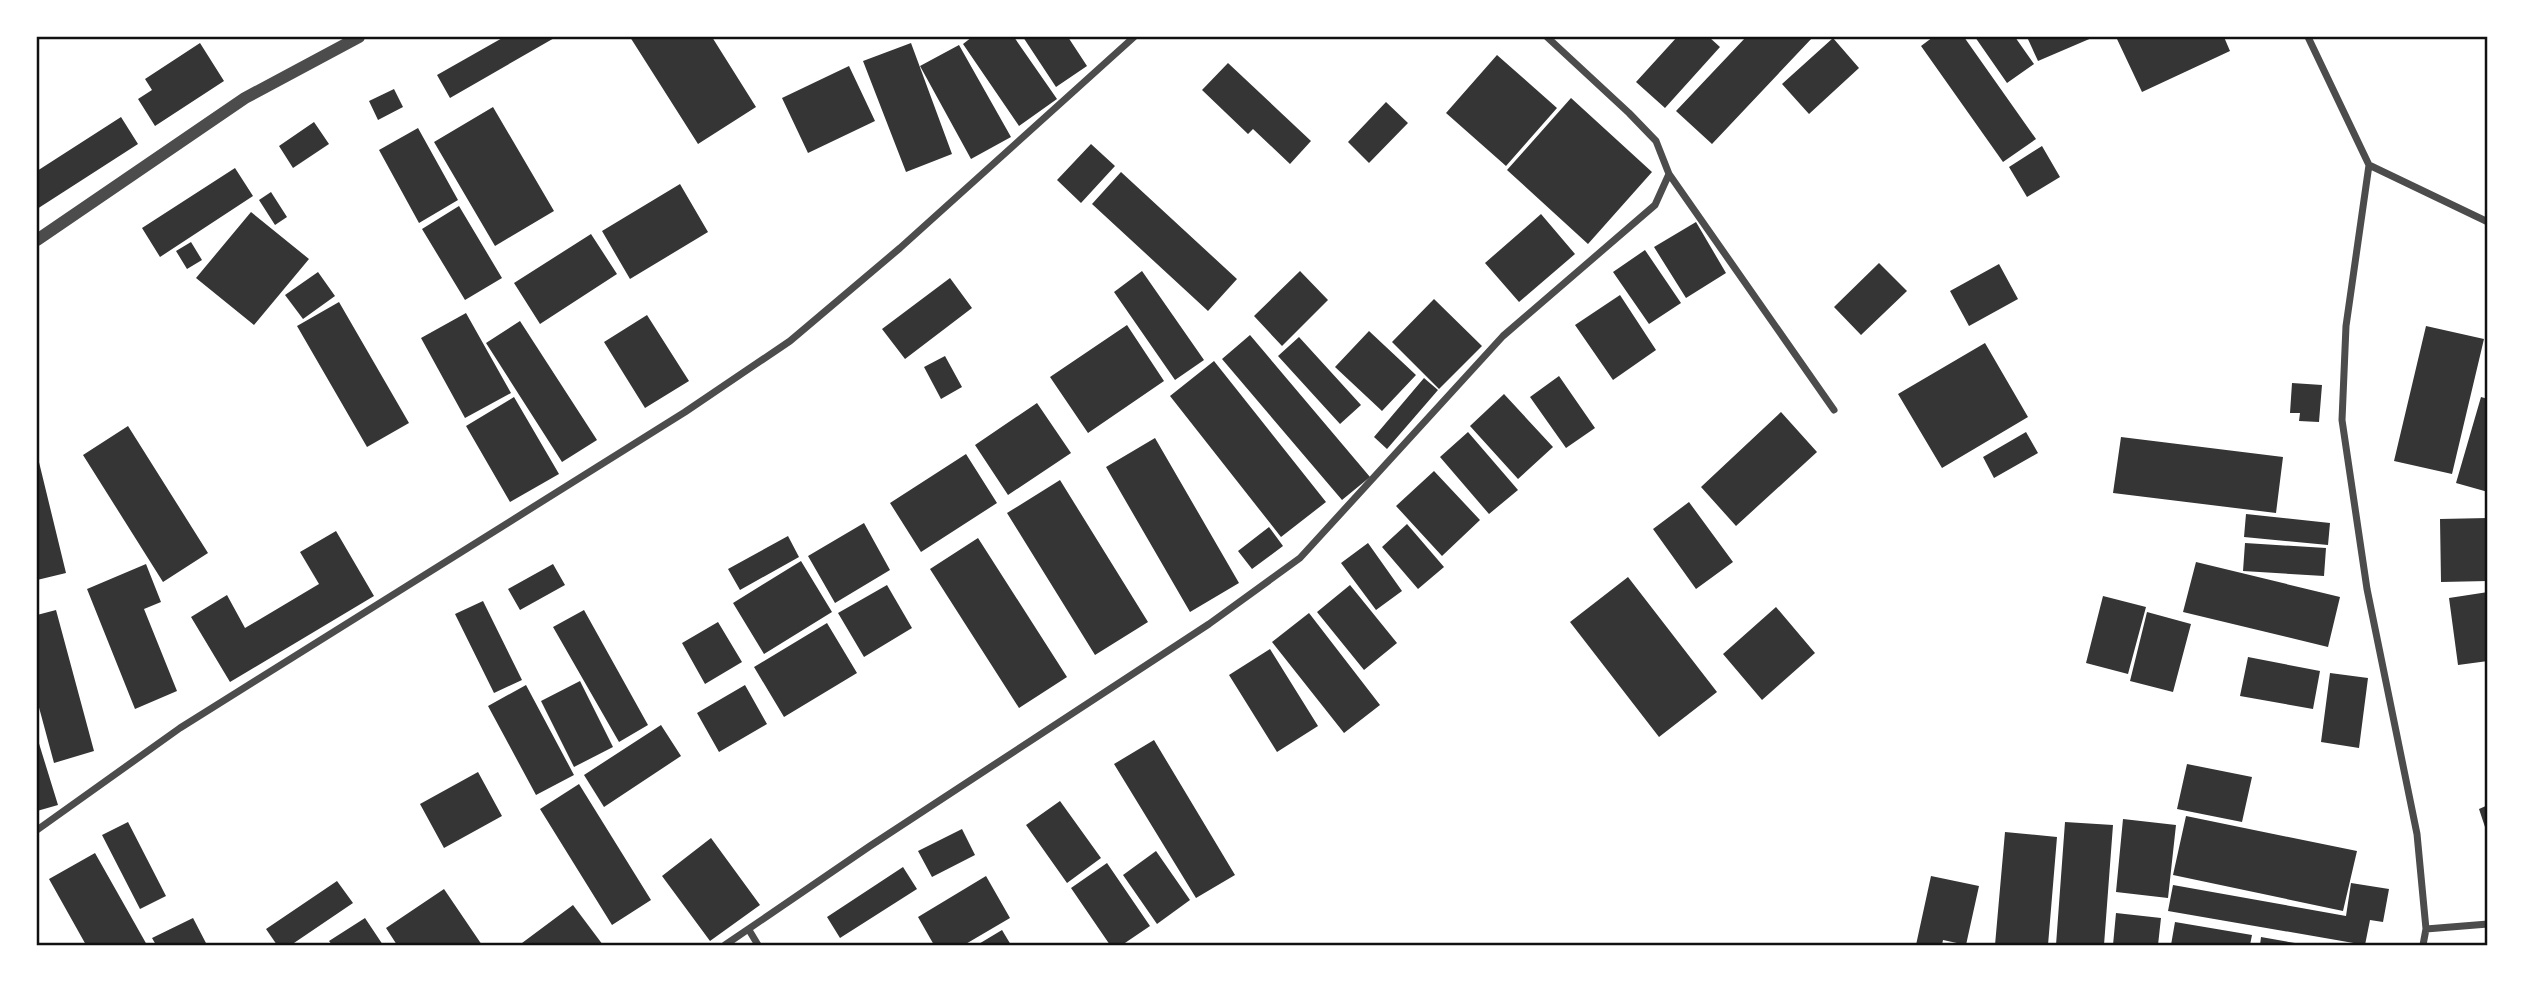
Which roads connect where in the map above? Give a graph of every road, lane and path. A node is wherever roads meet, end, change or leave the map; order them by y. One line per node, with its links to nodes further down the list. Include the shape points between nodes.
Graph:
1 (359, 37): 8 (street, via 245,98)
2 (1134, 37): 10 (street, via 790,341 685,412 180,728)
3 (1546, 37): 6 (street, via 1656,141)
4 (2308, 37): 5 (street)
5 (2369, 165): 7 (street); 12 (street, via 2346,326 2342,420 2367,589 2417,834)
6 (1669, 174): 9 (street); 13 (street, via 1655,205 1503,336 1300,558 1209,624)
7 (2488, 222)
8 (37, 240)
9 (1834, 410)
10 (37, 830)
11 (2488, 924): 12 (street)
12 (2426, 929): 16 (street)
13 (749, 930): 14 (street); 15 (street)
14 (725, 945)
15 (758, 945)
16 (2423, 945)

